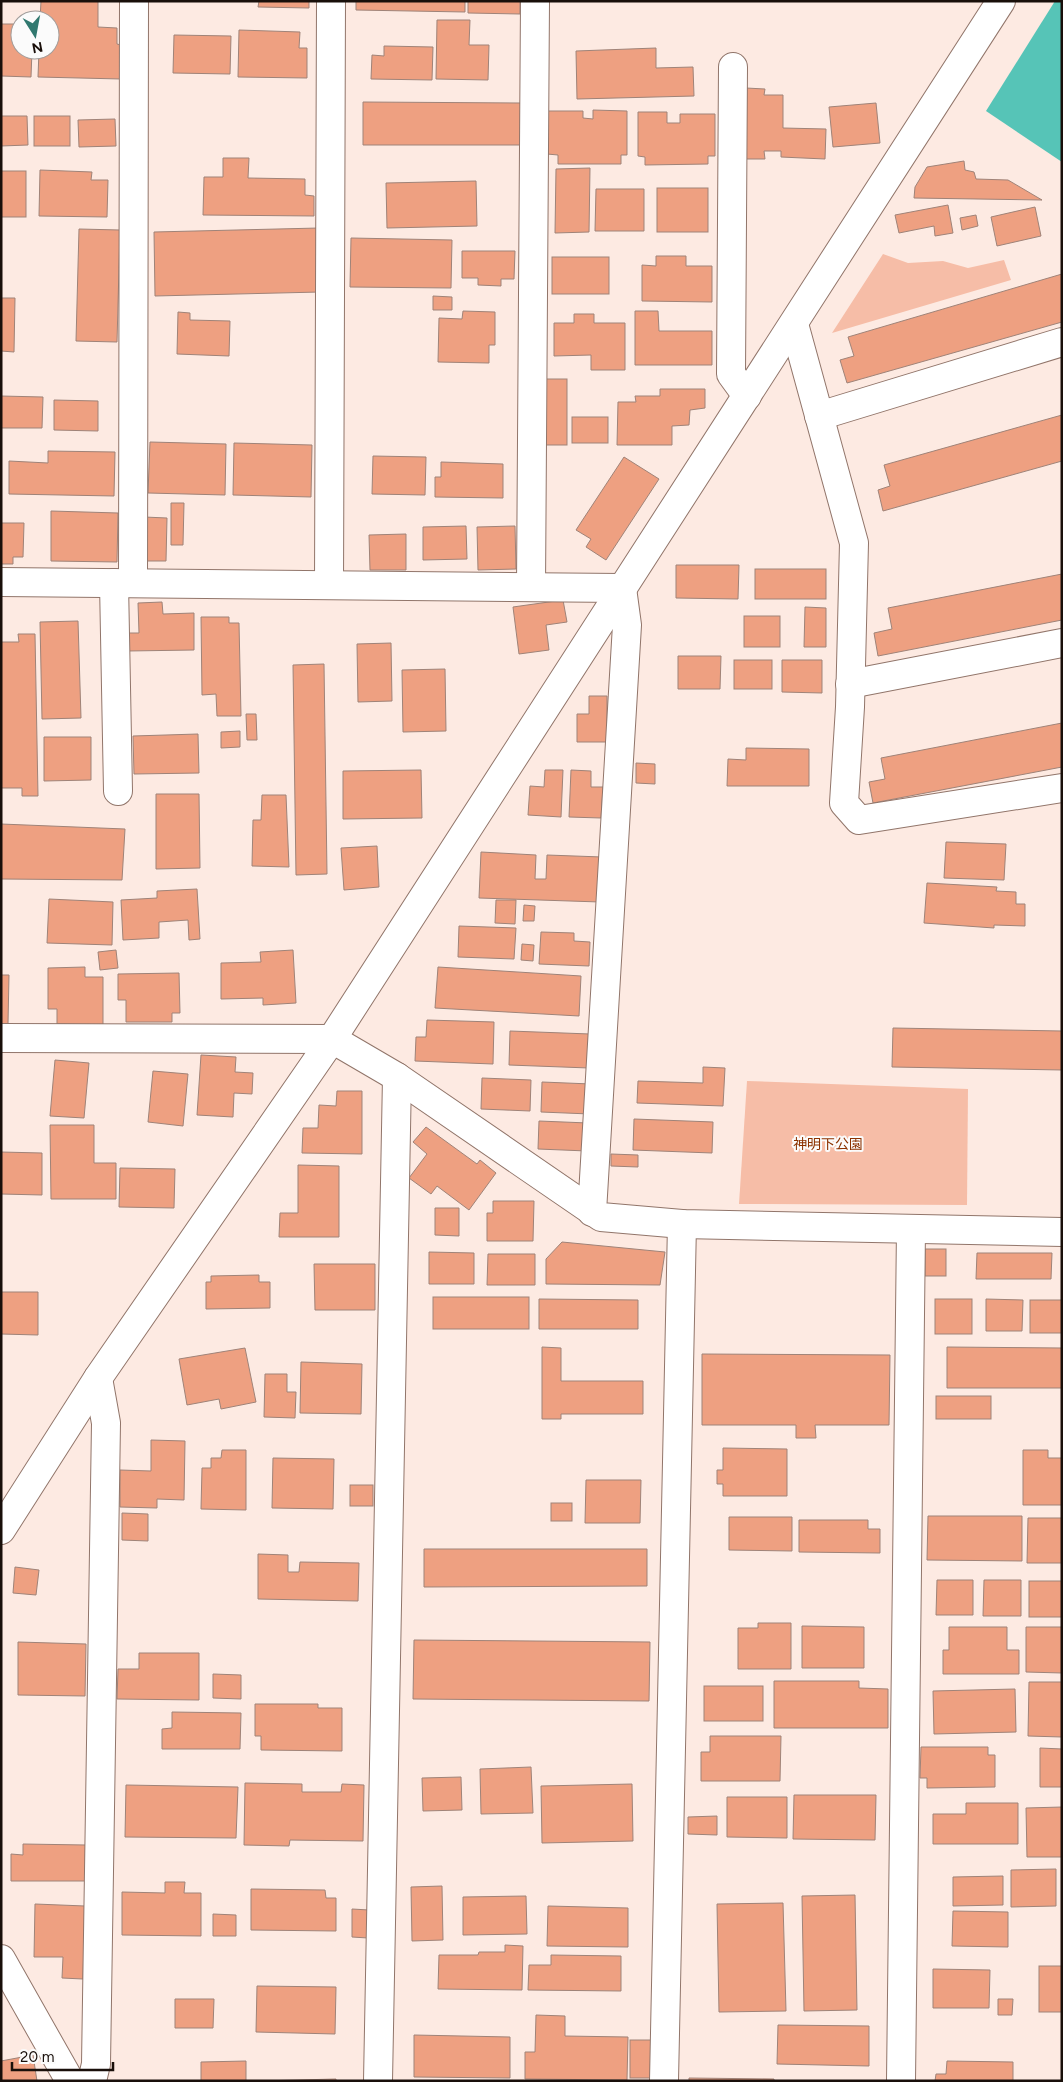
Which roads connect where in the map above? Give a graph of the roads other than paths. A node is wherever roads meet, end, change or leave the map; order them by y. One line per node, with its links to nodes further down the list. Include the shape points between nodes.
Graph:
1 (134, 1): 11 (street)
2 (330, 1): 12 (street)
3 (535, 1): 13 (street)
4 (1001, 1): 6 (street)
5 (732, 67): 8 (street, via 731,374)
6 (794, 324): 8 (street); 9 (street)
7 (1062, 342): 9 (street)
8 (747, 396): 14 (street)
9 (819, 416): 16 (street, via 854,543)
10 (1, 582): 11 (street)
11 (123, 583): 12 (street); 18 (street)
12 (329, 585): 13 (street)
13 (531, 586): 14 (street)
14 (622, 588): 20 (street); 22 (street, via 628,625)
15 (1062, 643): 16 (street)
16 (850, 684): 17 (street, via 844,803 859,820)
17 (1062, 788)
18 (118, 791)
19 (1, 1038): 20 (street)
20 (332, 1039): 21 (street); 26 (street)
21 (397, 1077): 22 (street); 31 (street)
22 (592, 1212): 23 (street, via 601,1217)
23 (682, 1224): 24 (street); 32 (street)
24 (912, 1229): 25 (street); 33 (street)
25 (1062, 1232)
26 (98, 1378): 27 (street); 30 (street, via 106,1424 96,2064)
27 (1, 1530)
28 (1, 1959): 29 (street)
29 (70, 2081)
30 (92, 2081)
31 (378, 2081)
32 (664, 2081)
33 (902, 2081)

